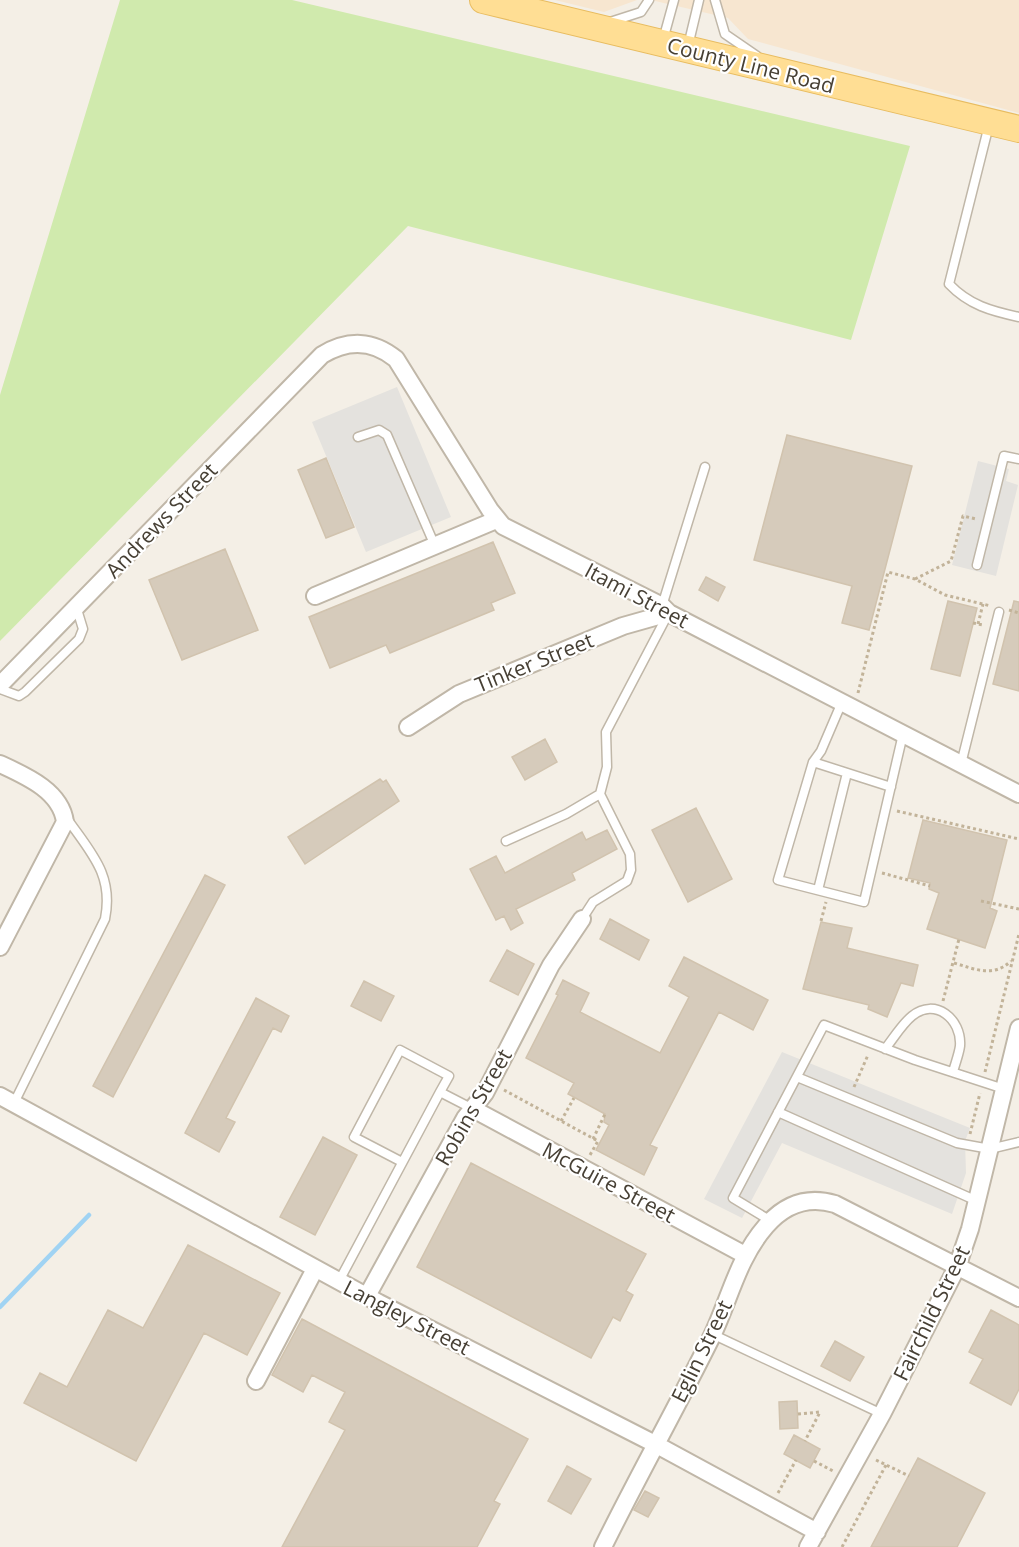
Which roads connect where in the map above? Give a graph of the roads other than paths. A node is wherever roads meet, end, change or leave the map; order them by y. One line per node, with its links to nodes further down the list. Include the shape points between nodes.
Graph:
1 (483, 0): 6 (main road, County Line Road)
2 (649, 0): 6 (lane, via 641,12 606,23)
3 (674, 0): 7 (lane)
4 (699, 0): 7 (lane)
5 (715, 0): 8 (lane, via 725,34)
6 (546, 16): 7 (main road, County Line Road)
7 (675, 46): 8 (main road, County Line Road)
8 (788, 74): 9 (main road, County Line Road)
9 (990, 122): 10 (main road, County Line Road); 11 (lane, via 949,285 982,309)
10 (1019, 129)
11 (1019, 317)
12 (322, 355): 16 (street, Itami Street, via 340,346 360,343 378,347 396,359); 20 (street, Andrews Street)
13 (358, 437): 17 (lane, via 379,430 387,435)
14 (1019, 459): 18 (lane, via 1004,456)
15 (705, 466): 21 (lane)
16 (496, 520): 17 (street); 21 (street, Itami Street)
17 (435, 546): 19 (street)
18 (977, 565)
19 (315, 596)
20 (76, 606): 23 (street, Andrews Street); 24 (lane, via 83,629 79,639 19,696)
21 (665, 609): 25 (street, Itami Street); 26 (street, Tinker Street, via 459,694); 33 (lane, via 606,732 606,767)
22 (999, 612): 30 (lane)
23 (0, 685)
24 (0, 690)
25 (848, 706): 27 (street, Itami Street); 28 (lane)
26 (408, 728)
27 (903, 734): 30 (street, Itami Street); 32 (lane)
28 (813, 762): 31 (lane); 37 (lane, via 778,880)
29 (0, 764): 35 (street, via 51,793)
30 (961, 764): 34 (street, Itami Street)
31 (847, 773): 32 (lane); 37 (lane)
32 (891, 787): 37 (lane, via 864,902)
33 (600, 794): 36 (lane); 38 (lane, via 630,854 631,870 627,881 593,902)
34 (1019, 794)
35 (64, 814): 39 (street, via 62,831); 46 (lane, via 100,866 108,891 107,909)
36 (506, 841)
37 (818, 890)
38 (582, 919): 47 (street, Robins Street, via 551,965 490,1083)
39 (0, 947)
40 (1019, 1028): 44 (street, Fairchild Street)
41 (885, 1049): 42 (lane); 42 (lane, via 912,1016 930,1008 946,1012 958,1026 960,1046); 43 (lane, via 824,1024)
42 (953, 1072): 44 (lane)
43 (797, 1077): 48 (lane); 50 (lane, via 967,1145)
44 (1004, 1089): 50 (street, Fairchild Street)
45 (440, 1092): 47 (lane); 51 (lane); 51 (lane, via 449,1076 400,1050 354,1137)
46 (7, 1100): 56 (street, Langley Street)
47 (472, 1109): 54 (street, McGuire Street); 58 (street, Robins Street)
48 (778, 1112): 52 (lane); 53 (lane, via 733,1198)
49 (1019, 1142): 50 (lane)
50 (990, 1149): 52 (street, Fairchild Street)
51 (402, 1162): 57 (lane)
52 (977, 1201): 55 (street, Fairchild Street)
53 (772, 1221): 54 (street, Eglin Street); 55 (street, Eglin Street, via 790,1206 821,1200)
54 (745, 1255): 60 (street, Eglin Street)
55 (957, 1267): 59 (street, Eglin Street); 62 (street, Fairchild Street)
56 (315, 1269): 57 (street, Langley Street); 61 (street)
57 (339, 1281): 58 (street, Langley Street)
58 (367, 1296): 63 (street, Langley Street)
59 (1019, 1298)
60 (712, 1334): 62 (lane); 63 (street, Eglin Street)
61 (256, 1381)
62 (882, 1414): 64 (street, Fairchild Street)
63 (655, 1444): 64 (street, Langley Street); 65 (street, Eglin Street)
64 (817, 1532): 66 (street, Fairchild Street)
65 (603, 1547)
66 (808, 1547)

